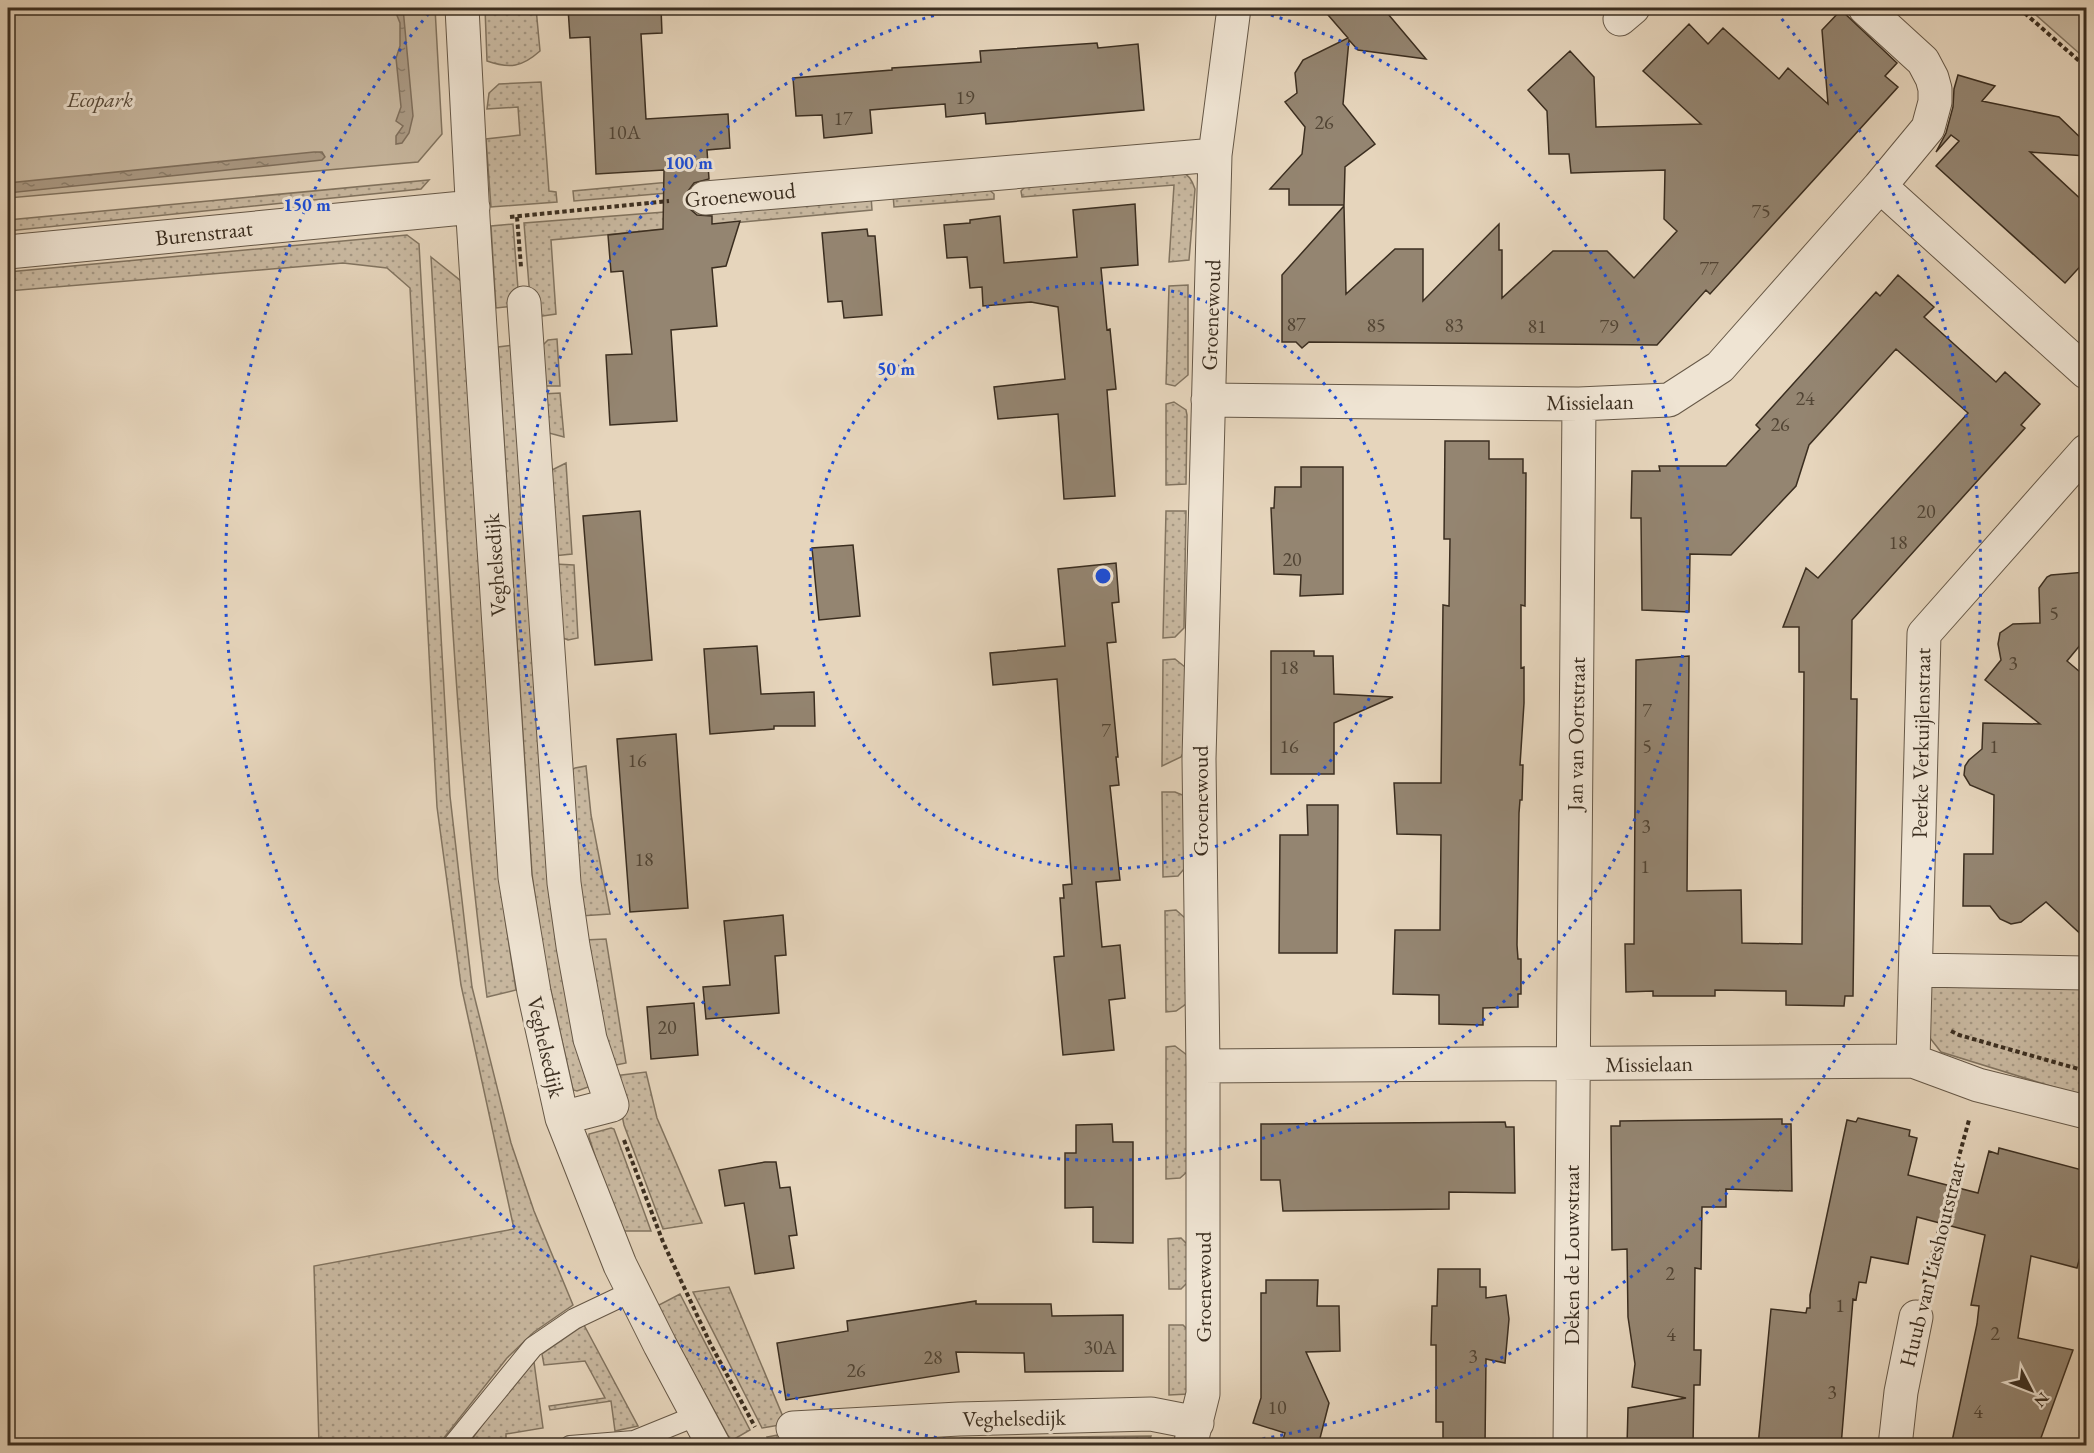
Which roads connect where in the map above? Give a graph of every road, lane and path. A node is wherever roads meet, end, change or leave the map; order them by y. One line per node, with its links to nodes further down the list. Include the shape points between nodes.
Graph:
1 (462, 8): 9 (street, Veghelsedijk)
2 (1234, 8): 6 (street, Groenewoud)
3 (1865, 8): 7 (street, Missielaan, via 1923,61 1935,89 1928,128)
4 (2019, 8): 5 (path)
5 (2086, 67)
6 (1215, 155): 8 (street, Groenewoud); 13 (street, Groenewoud)
7 (1880, 186): 12 (street); 14 (street, Missielaan, via 1720,367 1670,400)
8 (705, 198): 11 (path, Groenewoud, via 517,217)
9 (473, 207): 10 (street, Burenstraat); 26 (street, Veghelsedijk, via 515,877 534,993)
10 (8, 252)
11 (524, 303): 24 (street, Veghelsedijk, via 564,883 590,1039)
12 (2086, 372)
13 (1208, 400): 14 (street, Missielaan); 21 (street, Groenewoud, via 1199,759)
14 (1580, 404): 20 (street, Jan van Oortstraat)
15 (2086, 451): 16 (street, Peerke Verkuijlenstraat, via 1924,633)
16 (1916, 970): 17 (street); 19 (street, Peerke Verkuijlenstraat)
17 (2086, 973)
18 (1950, 1031): 22 (path)
19 (1913, 1061): 20 (street, Missielaan); 23 (street, Missielaan)
20 (1572, 1064): 21 (street, Missielaan); 36 (street, Deken de Louwstraat)
21 (1203, 1065): 32 (street, Groenewoud, via 1203,1394)
22 (2086, 1071)
23 (1978, 1085): 25 (street, Missielaan); 28 (path, Huub van Lieshoutstraat)
24 (612, 1105): 26 (street, Veghelsedijk); 31 (path, via 663,1242)
25 (2086, 1112)
26 (562, 1118): 27 (street, Veghelsedijk)
27 (633, 1291): 29 (street, Veghelsedijk); 33 (lane, via 574,1319 532,1347)
28 (1916, 1317): 37 (street, Huub van Lieshoutstraat)
29 (698, 1415): 34 (lane, via 634,1441); 35 (street, Veghelsedijk)
30 (793, 1428): 32 (street, Veghelsedijk, via 1151,1414)
31 (758, 1433)
32 (1194, 1434)
33 (452, 1446)
34 (570, 1446)
35 (714, 1446)
36 (1570, 1446)
37 (1895, 1446)

